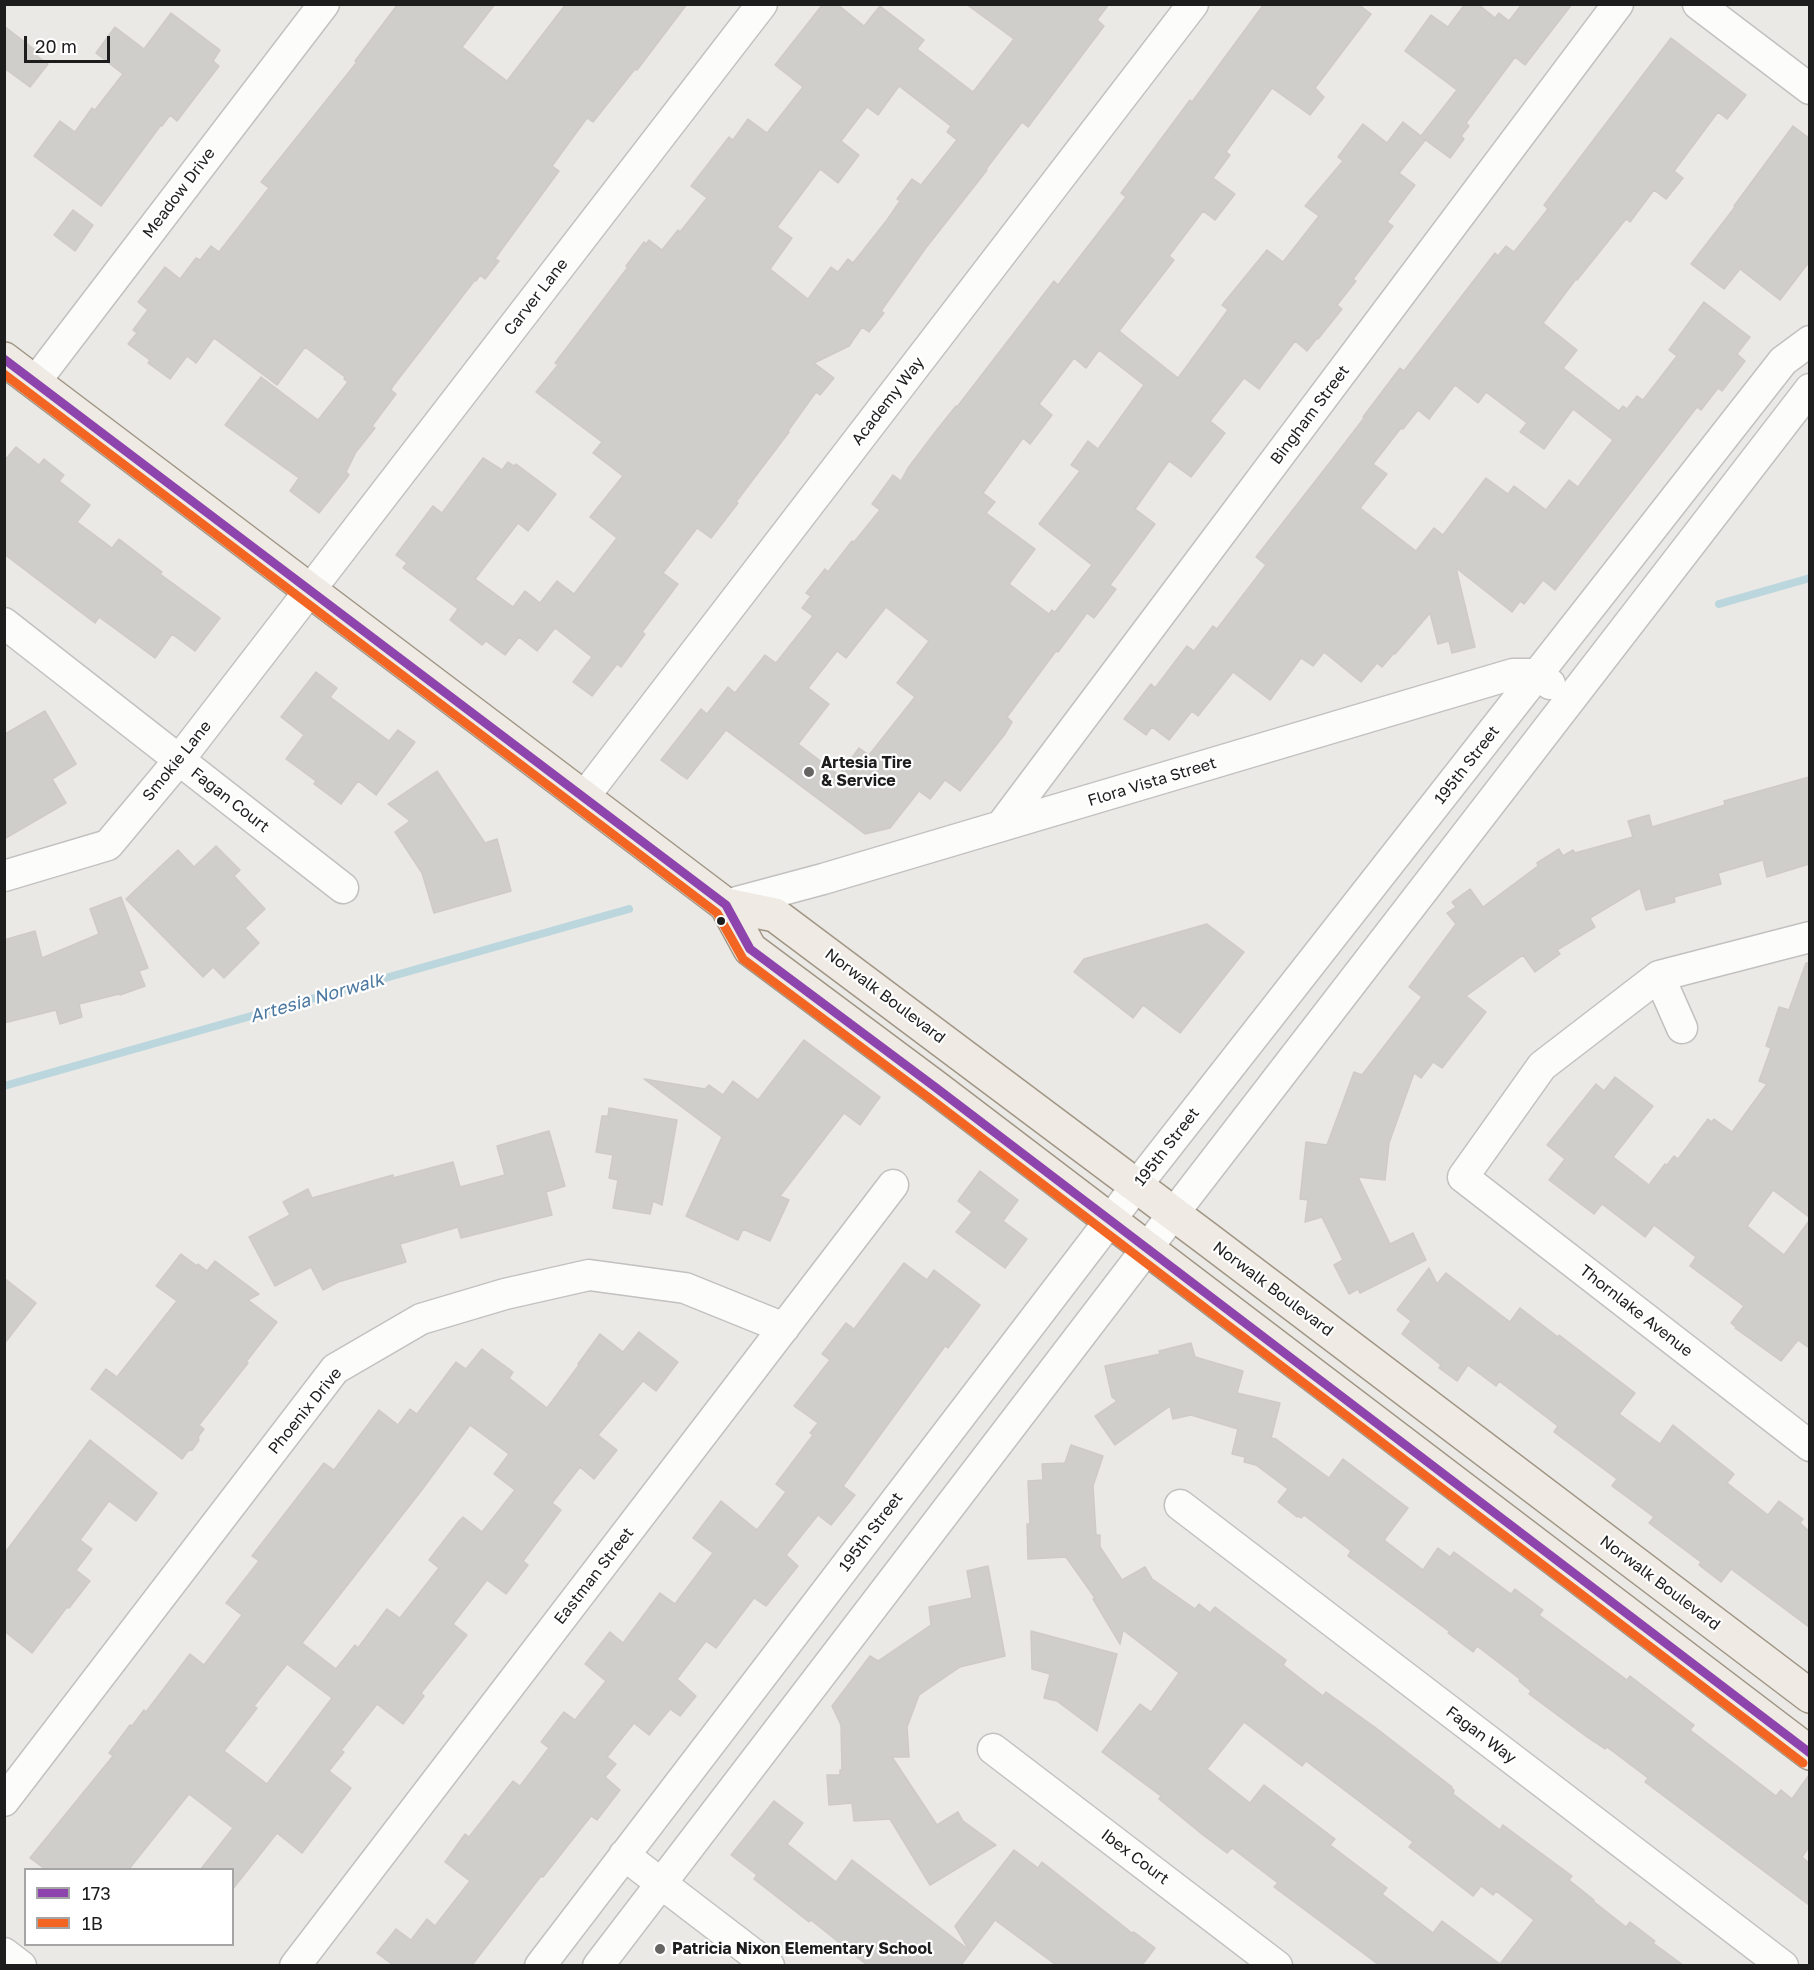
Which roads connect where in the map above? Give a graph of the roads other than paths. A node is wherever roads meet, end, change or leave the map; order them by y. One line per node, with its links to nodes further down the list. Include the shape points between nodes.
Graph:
1 (324, 4): 9 (street, Meadow Drive)
2 (762, 4): 11 (street, Carver Lane)
3 (1193, 4): 16 (street, Academy Way)
4 (1618, 4): 17 (street, Bingham Street)
5 (1698, 4): 6 (street)
6 (1809, 89)
7 (1809, 341): 13 (street, 195th Street, via 1783,361)
8 (4, 359): 9 (main road, Norwalk Boulevard)
9 (35, 382): 11 (main road, Norwalk Boulevard)
10 (1809, 389): 14 (street)
11 (310, 590): 15 (street, Smokie Lane); 16 (main road, Norwalk Boulevard)
12 (4, 623): 15 (street, Fagan Court)
13 (1538, 674): 14 (street); 17 (street, Flora Vista Street, via 1513,674); 25 (street, 195th Street)
14 (1571, 699): 26 (street)
15 (179, 760): 18 (street, Smokie Lane, via 108,845); 19 (street, Fagan Court)
16 (584, 797): 20 (main road, Norwalk Boulevard)
17 (1001, 826): 20 (street, Flora Vista Street)
18 (4, 876)
19 (343, 888)
20 (726, 905): 25 (main road, Norwalk Boulevard, via 776,915); 27 (main road, Norwalk Boulevard, via 750,949)
21 (1809, 937): 22 (street)
22 (1659, 976): 23 (street); 30 (street, Thornlake Avenue, via 1542,1066 1463,1177)
23 (1682, 1028)
24 (893, 1185): 29 (street, Eastman Street)
25 (1137, 1185): 26 (main road, Norwalk Boulevard); 27 (street, 195th Street)
26 (1174, 1214): 28 (street); 32 (main road, Norwalk Boulevard)
27 (1110, 1220): 28 (main road, Norwalk Boulevard); 36 (street, 195th Street)
28 (1147, 1249): 34 (main road, Norwalk Boulevard); 37 (street)
29 (784, 1328): 35 (street, Phoenix Drive, via 685,1288 589,1275 421,1319 335,1369); 40 (street, Eastman Street)
30 (1809, 1446)
31 (1180, 1505): 45 (street, Fagan Way)
32 (1809, 1696)
33 (993, 1749): 44 (street, Ibex Court)
34 (1809, 1753)
35 (4, 1801)
36 (624, 1855): 37 (street); 41 (street, 195th Street)
37 (661, 1883): 42 (street); 43 (street)
38 (4, 1953): 39 (street)
39 (21, 1965)
40 (294, 1965)
41 (540, 1965)
42 (598, 1965)
43 (769, 1965)
44 (1277, 1965)
45 (1783, 1965)

